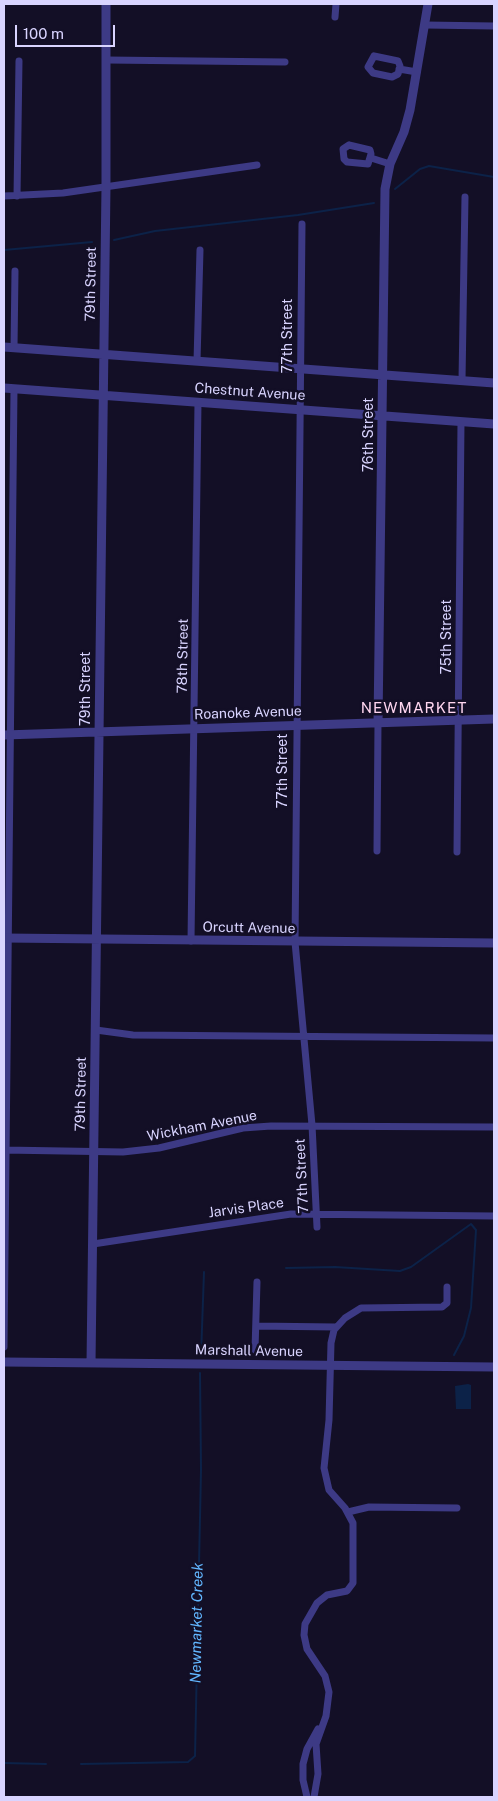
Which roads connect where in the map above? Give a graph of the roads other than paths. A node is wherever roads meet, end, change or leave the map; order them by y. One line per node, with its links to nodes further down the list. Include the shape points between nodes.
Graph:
1 (106, 4): 7 (street, 79th Street)
2 (336, 4): 4 (street)
3 (428, 4): 5 (street, 76th Street)
4 (335, 18)
5 (425, 25): 6 (street); 11 (street, 76th Street)
6 (494, 26)
7 (107, 60): 9 (street); 15 (street, 79th Street)
8 (18, 61): 17 (street)
9 (285, 62)
10 (399, 70): 11 (street)
11 (417, 72): 14 (street, 76th Street, via 408,120)
12 (371, 158): 14 (street)
13 (257, 164): 15 (street)
14 (390, 164): 27 (street, 76th Street, via 385,189)
15 (106, 186): 17 (street); 24 (street, 79th Street)
16 (4, 196): 17 (street)
17 (17, 196)
18 (465, 197): 28 (street)
19 (302, 224): 26 (street, 77th Street)
20 (200, 250): 25 (street)
21 (15, 271): 23 (street)
22 (4, 347): 23 (street, Chestnut Avenue)
23 (14, 348): 24 (street, Chestnut Avenue)
24 (104, 354): 25 (street, Chestnut Avenue); 32 (street, 79th Street)
25 (196, 361): 26 (street, Chestnut Avenue)
26 (301, 369): 27 (street, Chestnut Avenue); 34 (street, 77th Street)
27 (383, 375): 28 (street, Chestnut Avenue); 35 (street, 76th Street)
28 (462, 380): 29 (street, Chestnut Avenue)
29 (494, 383)
30 (4, 388): 31 (street, Chestnut Avenue)
31 (14, 389): 32 (street, Chestnut Avenue); 44 (street)
32 (103, 395): 33 (street, Chestnut Avenue); 43 (street, 79th Street)
33 (198, 402): 34 (street, Chestnut Avenue); 42 (street, 78th Street)
34 (300, 409): 35 (street, Chestnut Avenue); 41 (street, 77th Street)
35 (382, 416): 36 (street, Chestnut Avenue); 40 (street, 76th Street)
36 (461, 422): 37 (street, Chestnut Avenue); 39 (street, 75th Street)
37 (494, 424)
38 (494, 719): 39 (street, Roanoke Avenue)
39 (459, 720): 40 (street, Roanoke Avenue); 46 (street, 75th Street)
40 (378, 723): 41 (street, Roanoke Avenue); 45 (street, 76th Street)
41 (296, 725): 42 (street, Roanoke Avenue); 50 (street, 77th Street)
42 (195, 729): 43 (street, Roanoke Avenue); 49 (street, 78th Street)
43 (99, 732): 44 (street, Roanoke Avenue); 48 (street, 79th Street)
44 (7, 735): 47 (street)
45 (377, 851)
46 (458, 852)
47 (6, 938): 48 (street, Orcutt Avenue); 57 (street)
48 (97, 940): 49 (street, Orcutt Avenue); 52 (street, 79th Street)
49 (192, 941): 50 (street, Orcutt Avenue)
50 (295, 942): 51 (street, Orcutt Avenue); 53 (street, 77th Street)
51 (494, 943)
52 (96, 1030): 53 (street, via 133,1035); 58 (street, 79th Street)
53 (304, 1035): 54 (street); 55 (street, 77th Street)
54 (494, 1038)
55 (312, 1125): 56 (street, Wickham Avenue); 58 (street, Wickham Avenue, via 244,1128 159,1148); 59 (street, 77th Street)
56 (494, 1127)
57 (5, 1150): 58 (street, Wickham Avenue); 67 (street)
58 (94, 1152): 62 (street, 79th Street)
59 (316, 1214): 60 (street, Jarvis Place); 61 (street, 77th Street); 62 (street, Jarvis Place, via 291,1214)
60 (494, 1216)
61 (317, 1227)
62 (93, 1244): 70 (street, 79th Street)
63 (257, 1282): 65 (street)
64 (448, 1288): 66 (street, via 447,1303 442,1307 361,1308)
65 (256, 1326): 66 (street); 68 (street)
66 (334, 1327): 71 (street)
67 (4, 1347)
68 (255, 1350)
69 (4, 1362): 70 (street, Marshall Avenue)
70 (91, 1363): 71 (street, Marshall Avenue)
71 (330, 1365): 72 (street, Marshall Avenue); 74 (street, via 325,1478 332,1494)
72 (494, 1367)
73 (457, 1508): 74 (street, via 369,1507)
74 (348, 1512): 75 (street, via 353,1523 352,1586 347,1591 327,1595 317,1603 304,1629 307,1650 327,1683 329,1705)
75 (326, 1716): 76 (street, via 304,1758 302,1773); 77 (street, via 316,1744 318,1774)
76 (307, 1797)
77 (314, 1797)

